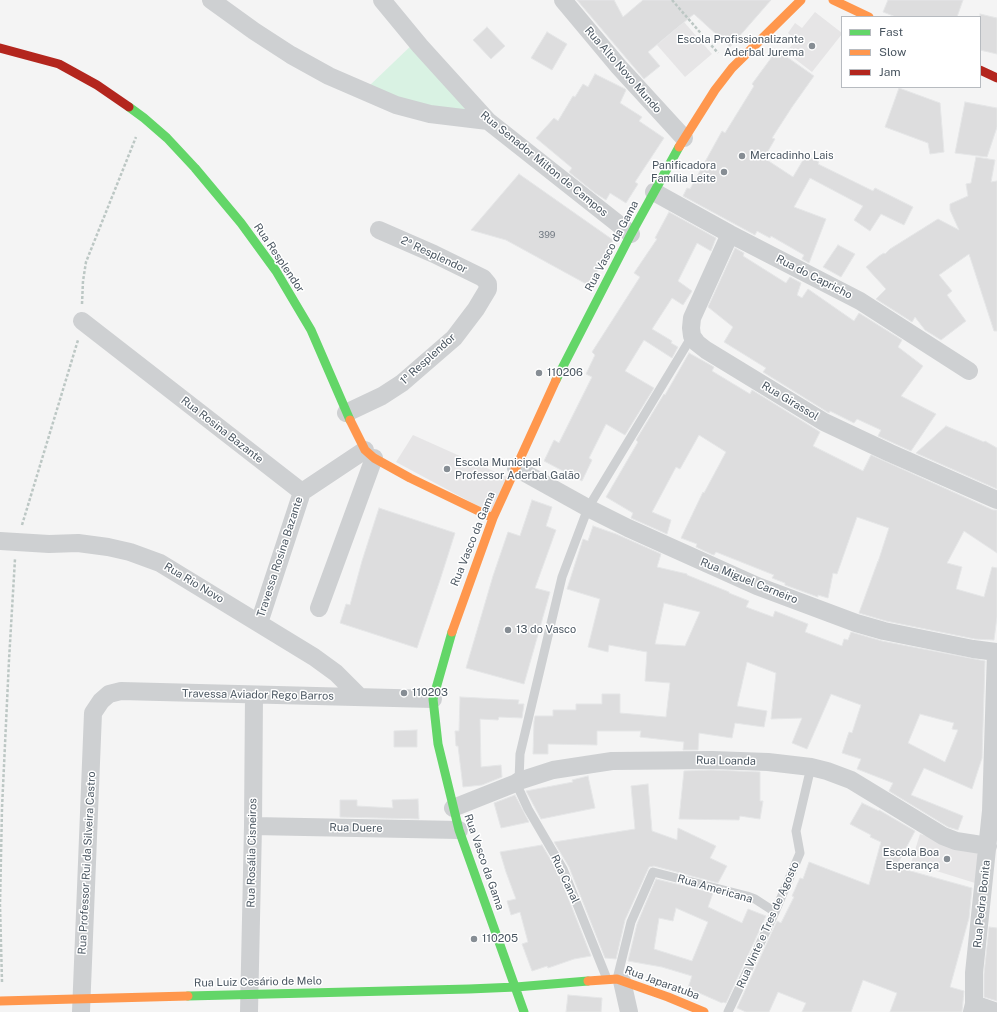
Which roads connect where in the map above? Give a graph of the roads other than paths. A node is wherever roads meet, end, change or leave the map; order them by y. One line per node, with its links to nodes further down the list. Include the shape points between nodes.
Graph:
1 (211, 0): 10 (street, via 285,51 329,76 396,105 430,114)
2 (382, 0): 10 (street, Rua Senador Milton de Campos)
3 (563, 0): 11 (street, Rua Alto Novo Mundo, via 619,67)
4 (801, 0): 11 (street, Rua Vasco da Gama, via 732,68)
5 (833, 0): 6 (street)
6 (867, 16)
7 (0, 48): 20 (street, Rua Resplendor, via 59,64 97,85 144,118 167,138 241,223 276,271 311,330)
8 (981, 70): 9 (street)
9 (997, 78)
10 (488, 121): 14 (street, Rua Senador Milton de Campos)
11 (684, 138): 12 (street, Rua Vasco da Gama)
12 (654, 192): 14 (street, Rua Vasco da Gama); 15 (street, Rua do Capricho)
13 (379, 230): 16 (street, 2ª Resplendor, via 483,278)
14 (631, 234): 22 (street, Rua Vasco da Gama, via 549,394)
15 (730, 234): 18 (street, via 692,318); 19 (street, Rua do Capricho, via 860,301)
16 (488, 284): 20 (street, 1ª Resplendor, via 486,295 454,338 402,383 382,396)
17 (82, 321): 23 (street, Rua Rosina Bazante)
18 (692, 336): 24 (street, Rua Girassol, via 706,350 824,422); 25 (lane)
19 (969, 371)
20 (346, 413): 21 (street, Rua Resplendor)
21 (370, 454): 23 (street); 26 (street, via 410,478); 28 (street)
22 (516, 468): 25 (street, Rua Miguel Carneiro); 26 (street, Rua Vasco da Gama)
23 (302, 492): 29 (street, Travessa Rosina Bazante)
24 (997, 500)
25 (588, 508): 30 (street, Rua Miguel Carneiro, via 732,575 856,623 884,631); 36 (lane, via 562,577 520,754)
26 (493, 518): 33 (street, Rua Vasco da Gama, via 454,627)
27 (0, 541): 29 (street, Rua Rio Novo, via 78,543 130,552 160,563)
28 (319, 608)
29 (259, 623): 32 (street, Rua Rio Novo, via 336,673)
30 (996, 652): 40 (street, Rua Pedra Bonita)
31 (254, 695): 32 (street, Travessa Aviador Rego Barros); 34 (street, Travessa Aviador Rego Barros, via 120,691 109,694); 38 (street, Rua Rosália Cisneiros)
32 (360, 697): 33 (street, Travessa Aviador Rego Barros)
33 (433, 699): 37 (street, Rua Vasco da Gama, via 438,744)
34 (93, 713): 46 (street, Rua Professor Rui da Silveira Castro)
35 (811, 767): 36 (street, Rua Loanda, via 712,760 612,761 553,770); 40 (street, Rua Loanda, via 850,780 943,836 956,841); 41 (lane, Rua Vinte e Tres de Agosto, via 796,831 800,853)
36 (517, 782): 37 (street, Rua Loanda); 42 (lane, Rua Canal, via 528,809 563,869)
37 (453, 808): 39 (street, Rua Vasco da Gama)
38 (253, 826): 39 (street, Rua Duere); 44 (street, Rua Rosália Cisneiros)
39 (459, 830): 43 (street, Rua Vasco da Gama)
40 (988, 846): 47 (street, Rua Pedra Bonita, via 974,973)
41 (775, 912): 42 (lane, Rua Americana, via 747,896 653,872 631,922); 52 (lane, Rua Vinte e Tres de Agosto)
42 (616, 980): 43 (street, Rua Japaratuba); 50 (street); 51 (street, Rua Japaratuba)
43 (516, 988): 44 (street, Rua Luiz Cesário de Melo); 49 (street, Rua Vasco da Gama)
44 (249, 994): 46 (street, Rua Luiz Cesário de Melo); 48 (street, Rua Rosália Cisneiros)
45 (0, 1001): 46 (street, Rua Luiz Cesário de Melo)
46 (81, 1006)
47 (973, 1008): 53 (street)
48 (249, 1012)
49 (524, 1012)
50 (629, 1012)
51 (704, 1012)
52 (728, 1012)
53 (997, 1012)

